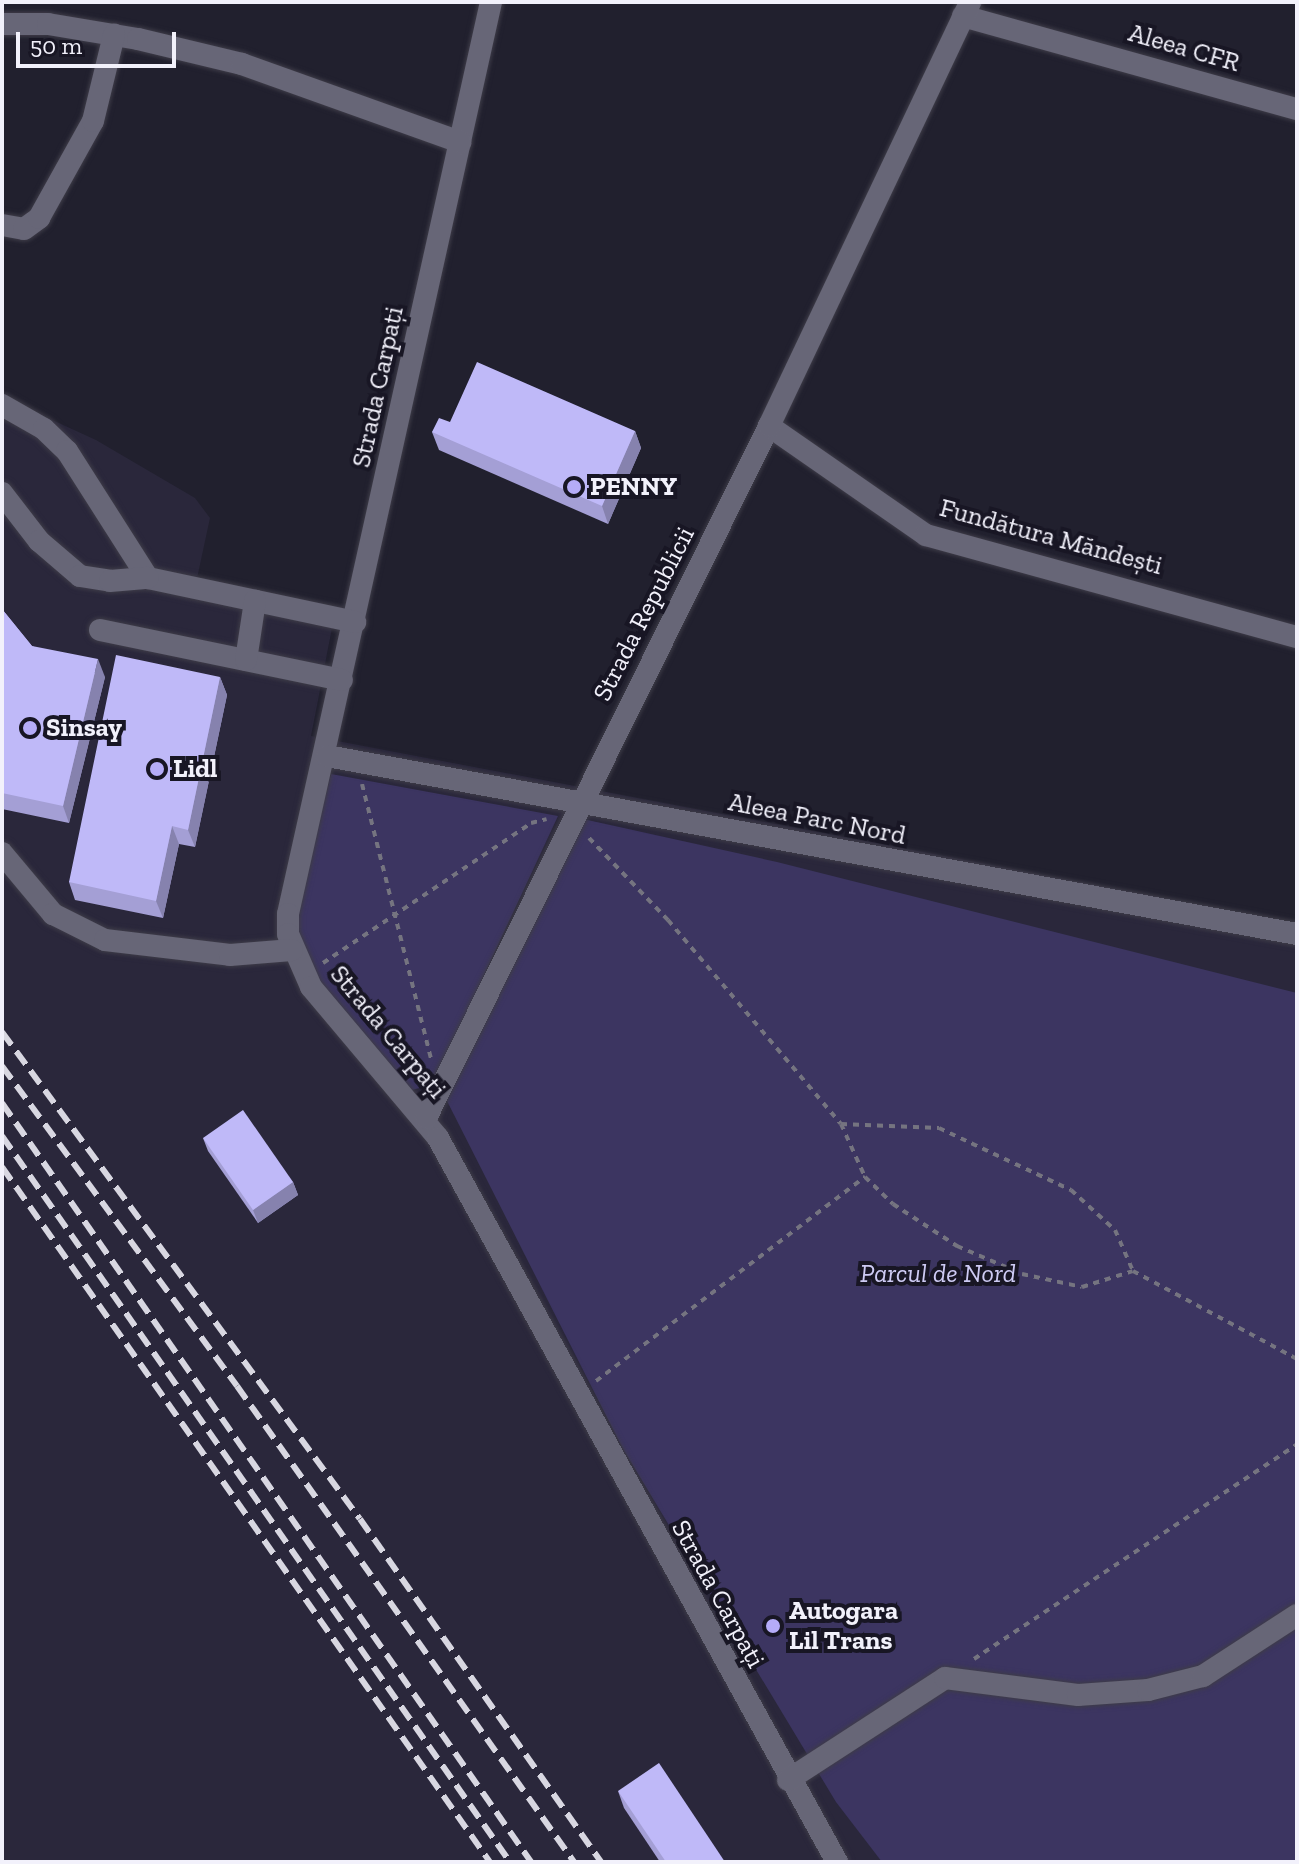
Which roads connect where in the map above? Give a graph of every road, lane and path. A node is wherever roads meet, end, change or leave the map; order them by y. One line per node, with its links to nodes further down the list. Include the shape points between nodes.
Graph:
1 (491, 2): 6 (street, Strada Carpați)
2 (966, 9): 5 (street, Aleea CFR); 9 (street, Strada Republicii)
3 (2, 24): 4 (street)
4 (114, 35): 6 (street, via 242,64); 7 (street, via 93,121 39,218 24,229)
5 (1297, 109)
6 (460, 142): 13 (street, Strada Carpați)
7 (2, 225)
8 (2, 405): 11 (street, via 44,429 67,451)
9 (769, 426): 15 (street, Fundătura Măndești, via 926,535); 20 (street, Strada Republicii)
10 (2, 493): 11 (street, via 39,541 80,576)
11 (148, 578): 12 (street)
12 (255, 601): 13 (street); 16 (street)
13 (355, 622): 17 (street, Strada Carpați)
14 (100, 630): 16 (street)
15 (1297, 637)
16 (246, 660): 17 (street)
17 (342, 680): 18 (street, Strada Carpați)
18 (327, 756): 19 (street, Aleea Parc Nord); 24 (street, Strada Carpați, via 288,914)
19 (357, 762): 20 (street, Aleea Parc Nord); 22 (path)
20 (577, 810): 22 (path, via 531,823); 23 (street, Aleea Parc Nord); 26 (street, Strada Republicii); 28 (path)
21 (2, 853): 24 (street, via 53,914 105,940 184,952 263,955)
22 (393, 916): 25 (path); 26 (path)
23 (1297, 934)
24 (292, 950): 25 (street, Strada Carpați)
25 (304, 975): 27 (street, Strada Carpați, via 378,1071)
26 (439, 1092): 27 (street, Strada Republicii)
27 (426, 1118): 32 (street, Strada Carpați)
28 (841, 1124): 29 (path); 30 (path, via 939,1128 1071,1190 1115,1230)
29 (865, 1177): 30 (path, via 893,1204 957,1246 1022,1274 1082,1287); 32 (path)
30 (1133, 1271): 31 (path)
31 (1297, 1359)
32 (578, 1395): 36 (street, Strada Carpați)
33 (1297, 1444): 35 (path)
34 (1297, 1615): 35 (street, via 1203,1676 1148,1690 1078,1695)
35 (945, 1678): 36 (street)
36 (788, 1780): 37 (street, Strada Carpați)
37 (837, 1862)

